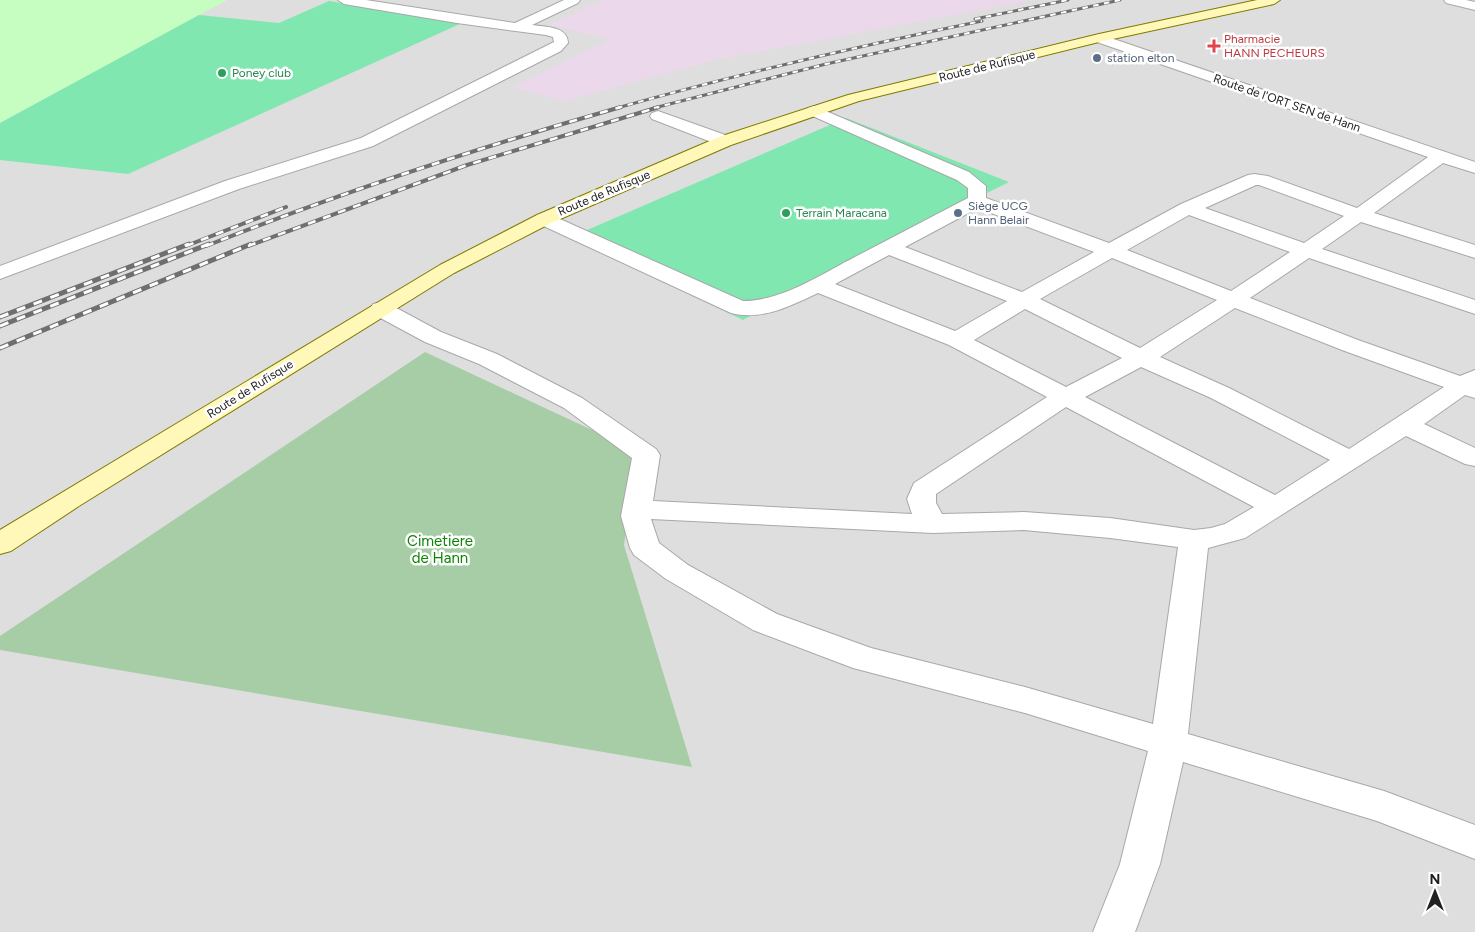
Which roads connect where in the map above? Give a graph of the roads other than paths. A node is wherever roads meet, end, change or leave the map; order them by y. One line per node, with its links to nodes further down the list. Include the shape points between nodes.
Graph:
1 (344, 0): 6 (street)
2 (574, 0): 6 (street)
3 (1274, 0): 7 (main road, Route de Rufisque)
4 (1450, 0): 5 (street)
5 (1475, 6)
6 (519, 26): 21 (street, via 558,34 561,43 367,142 232,185)
7 (1099, 38): 8 (main road, Route de Rufisque); 11 (street, Route de l'ORT SEN de Hann)
8 (814, 110): 10 (main road, Route de Rufisque); 13 (street, via 963,176 977,186)
9 (658, 116): 10 (street)
10 (725, 141): 16 (main road, Route de Rufisque)
11 (1441, 156): 12 (street, Route de l'ORT SEN de Hann); 15 (street)
12 (1475, 168)
13 (978, 201): 17 (street); 19 (street)
14 (1188, 208): 15 (street, via 1254,179); 18 (street); 19 (street)
15 (1359, 215): 18 (street); 20 (street)
16 (544, 219): 22 (street, via 740,308 774,305); 26 (main road, Route de Rufisque, via 447,269)
17 (889, 248): 22 (street); 24 (street)
18 (1304, 250): 23 (street); 25 (street)
19 (1111, 251): 23 (street); 24 (street)
20 (1475, 252)
21 (0, 273)
22 (816, 285): 27 (street)
23 (1230, 299): 28 (street); 29 (street)
24 (1024, 300): 27 (street); 28 (street)
25 (1475, 307)
26 (380, 309): 35 (street, via 573,403 646,455); 38 (main road, Route de Rufisque)
27 (957, 340): 30 (street)
28 (1142, 358): 30 (street); 33 (street, via 1220,392)
29 (1472, 385): 31 (street)
30 (1066, 398): 34 (street); 36 (street, via 924,489 921,503)
31 (1405, 425): 32 (street); 33 (street)
32 (1475, 458)
33 (1350, 460): 34 (street)
34 (1276, 507): 37 (street, via 1235,531)
35 (636, 509): 36 (street); 39 (street, via 645,548 677,572 765,622 865,659 1025,700)
36 (933, 524): 37 (street, via 1024,521 1110,528)
37 (1194, 540): 39 (street)
38 (0, 544)
39 (1169, 742): 40 (street, via 1384,807); 41 (street, via 1140,864)
40 (1475, 842)
41 (1114, 932)

